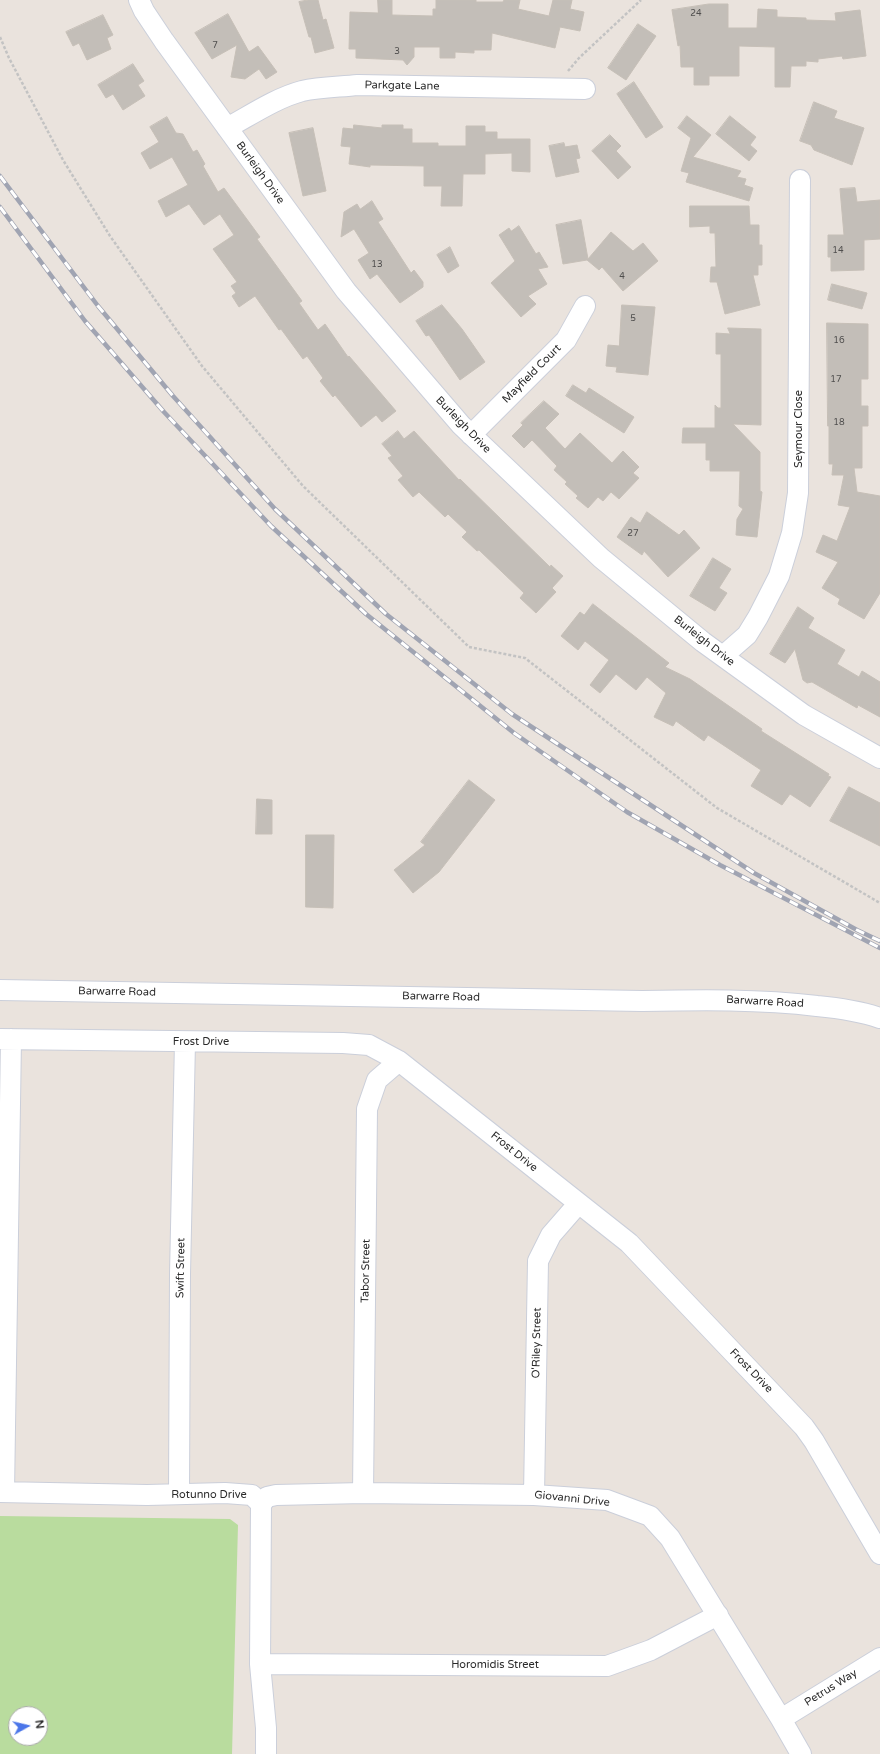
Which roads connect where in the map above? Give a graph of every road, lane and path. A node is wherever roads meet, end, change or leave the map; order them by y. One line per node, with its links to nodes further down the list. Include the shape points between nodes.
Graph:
1 (139, 0): 6 (street, Burleigh Drive, via 164,41)
2 (641, 0): 4 (path, via 579,58)
3 (0, 38): 12 (path, via 64,160 110,236 202,366 302,486 469,647 525,658 717,808)
4 (554, 89): 5 (street, Parkgate Lane); 6 (street, Parkgate Lane, via 358,85 326,88 302,91 274,102)
5 (585, 89)
6 (227, 128): 9 (street, Burleigh Drive, via 346,291)
7 (800, 180): 10 (street, Seymour Close, via 798,494 792,533 779,576 758,617 747,635)
8 (585, 306): 9 (street, Mayfield Court, via 566,340)
9 (470, 435): 10 (street, Burleigh Drive, via 601,558)
10 (723, 656): 11 (street, Burleigh Drive, via 804,715)
11 (880, 758)
12 (880, 903)
13 (0, 990): 14 (street, Barwarre Road, via 634,1001 734,1000 834,1008)
14 (880, 1018)
15 (5, 1039): 16 (street, Frost Drive); 19 (street)
16 (185, 1042): 17 (street, Frost Drive, via 369,1045); 20 (street, Swift Street)
17 (399, 1061): 18 (street, Frost Drive); 21 (street, Tabor Street, via 377,1080 367,1109)
18 (578, 1204): 22 (street, O'Riley Street, via 551,1235 538,1261); 24 (street, Frost Drive, via 629,1243 793,1415 814,1441)
19 (2, 1492): 20 (street, Rotunno Drive)
20 (179, 1494): 23 (street, Rotunno Drive, via 252,1495)
21 (363, 1494): 22 (street, Giovanni Drive); 23 (street, Giovanni Drive, via 276,1495 267,1497)
22 (534, 1495): 25 (street, Giovanni Drive, via 607,1500 650,1516 670,1538)
23 (261, 1504): 27 (street, Rotunno Drive)
24 (880, 1554)
25 (718, 1615): 27 (street, Horomidis Street, via 651,1650 607,1666); 28 (street, Giovanni Drive)
26 (880, 1658): 28 (street, Petrus Way)
27 (260, 1664): 29 (street, Rotunno Drive)
28 (781, 1719): 30 (street, Giovanni Drive)
29 (266, 1754)
30 (801, 1754)

